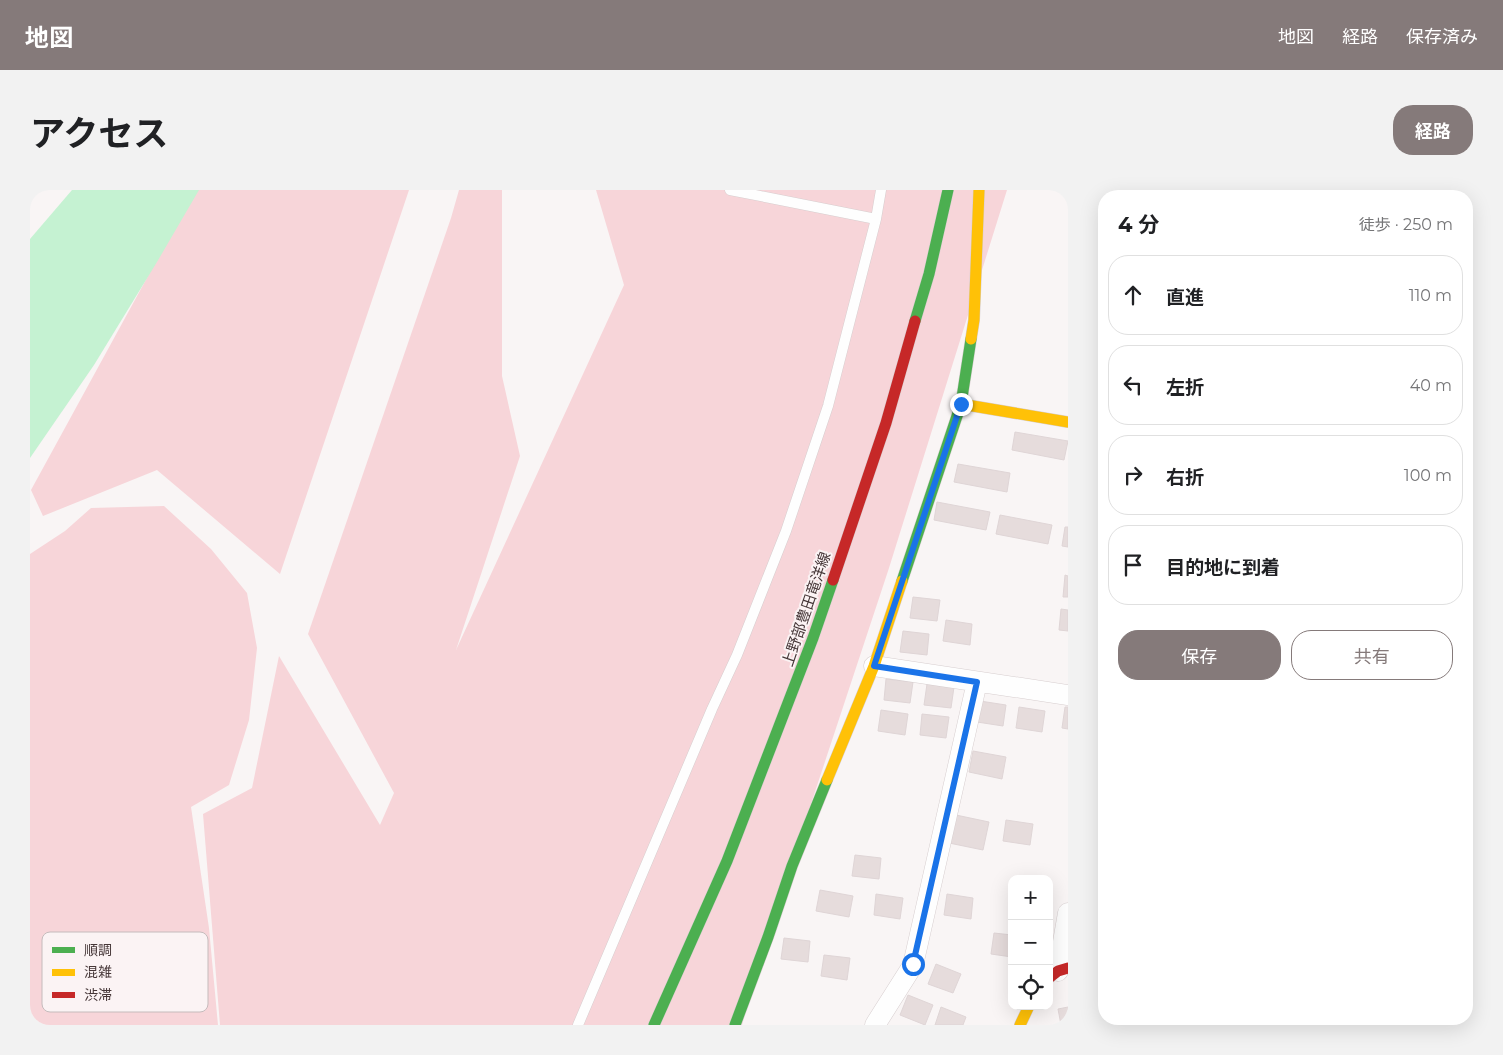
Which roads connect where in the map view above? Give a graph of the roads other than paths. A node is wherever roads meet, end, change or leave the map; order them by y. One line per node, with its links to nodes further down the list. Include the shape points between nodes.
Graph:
1 (730, 190): 5 (lane)
2 (881, 190): 5 (lane)
3 (948, 190): 15 (street, 上野部豊田竜洋線, via 929,274 886,423 813,638 727,861)
4 (979, 190): 6 (street, via 974,320)
5 (876, 219): 14 (lane, via 828,406 786,531 737,655)
6 (961, 404): 7 (street); 8 (street)
7 (1068, 422)
8 (874, 666): 9 (street); 16 (street, via 792,866)
9 (977, 682): 10 (street); 17 (street, via 913,964)
10 (1068, 695)
11 (1068, 914): 12 (street)
12 (1058, 972)
13 (1027, 1010): 18 (street)
14 (578, 1025)
15 (654, 1025)
16 (735, 1025)
17 (875, 1025)
18 (1020, 1025)

